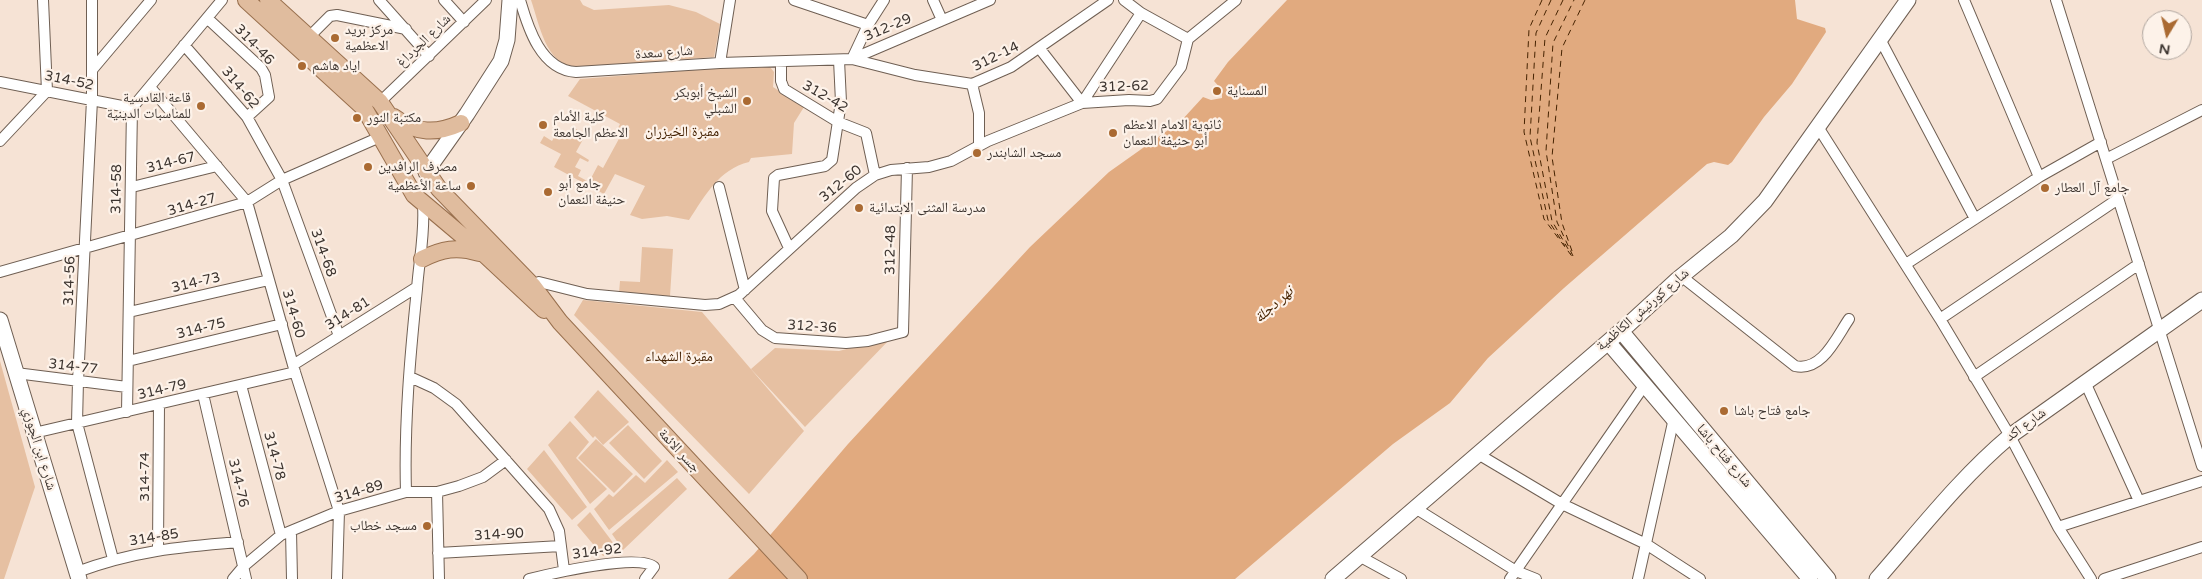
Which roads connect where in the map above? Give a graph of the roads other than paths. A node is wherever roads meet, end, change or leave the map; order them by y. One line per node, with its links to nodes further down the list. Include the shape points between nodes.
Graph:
1 (44, 0): 45 (street)
2 (92, 0): 41 (street, 314-56)
3 (151, 0): 41 (street)
4 (222, 0): 25 (street)
5 (246, 0): 55 (main road, via 357,100)
6 (268, 0): 31 (main road)
7 (379, 0): 30 (street)
8 (444, 0): 28 (street)
9 (486, 0): 28 (street, شارع الجرداغ)
10 (505, 0): 26 (street)
11 (510, 0): 26 (street)
12 (520, 0): 40 (street, شارع سعدة, via 543,54 551,64 563,70 576,72)
13 (730, 0): 40 (street)
14 (794, 0): 29 (street)
15 (934, 0): 27 (street)
16 (1108, 0): 35 (street, 312-14)
17 (1124, 0): 24 (street)
18 (1236, 0): 32 (street)
19 (1908, 0): 33 (street, شارع كورنيش الكاظمية)
20 (1964, 0): 64 (street)
21 (2056, 0): 57 (street)
22 (985, 1): 27 (street, 312-29)
23 (879, 2): 29 (street)
24 (1141, 14): 32 (street); 47 (street)
25 (207, 18): 34 (street); 51 (street, 314-46, via 261,68 265,76 269,97)
26 (510, 18): 53 (street, via 501,61)
27 (942, 20): 37 (street, 312-29)
28 (464, 22): 36 (street, شارع الجرداغ)
29 (868, 25): 37 (street)
30 (406, 29): 31 (street, via 337,15 330,16); 36 (street)
31 (309, 37): 48 (main road)
32 (1188, 39): 47 (street, 312-62, via 1181,67 1156,99)
33 (1880, 39): 54 (street, شارع كورنيش الكاظمية); 73 (street)
34 (184, 46): 44 (street); 51 (street, 314-62)
35 (1040, 49): 43 (street, 312-14, via 1011,67); 47 (street)
36 (430, 56): 48 (street, شارع الجرداغ)
37 (852, 58): 38 (street, شارع سعدة); 43 (street, 312-14, via 915,75)
38 (839, 60): 39 (street, شارع سعدة); 52 (street, via 842,102)
39 (782, 62): 40 (street, شارع سعدة); 52 (street, 312-42, via 781,84 784,89)
40 (720, 63)
41 (92, 70): 46 (street, 314-56)
42 (0, 82): 45 (street, 314-52)
43 (972, 84): 58 (street, via 980,113)
44 (150, 87): 49 (street); 60 (street, 314-60)
45 (48, 91): 46 (street, 314-52); 56 (street)
46 (92, 100): 49 (street, 314-52); 75 (street, 314-56)
47 (1082, 103): 58 (street, 312-60)
48 (384, 107): 53 (main road, via 414,128 429,132 446,130); 62 (main road)
49 (132, 108): 67 (street, 314-58)
50 (2202, 110): 59 (street)
51 (247, 117): 65 (street, 314-62)
52 (838, 122): 63 (street, 312-42, via 866,133); 76 (street, via 830,163 774,178 772,212)
53 (461, 123): 62 (street)
54 (1818, 127): 79 (street); 82 (street, شارع كورنيش الكاظمية, via 1765,201 1731,236)
55 (380, 136): 65 (street, 314-27); 66 (main road)
56 (0, 141)
57 (2101, 142): 59 (street); 64 (street)
58 (979, 145): 61 (street, 312-60, via 940,164)
59 (2106, 159): 70 (street)
60 (217, 166): 67 (street, 314-67); 71 (street, 314-60)
61 (907, 168): 63 (street, 312-60); 97 (street, 312-48)
62 (426, 172): 66 (main road); 69 (main road)
63 (876, 175): 76 (street, 312-60, via 856,188)
64 (2040, 177): 73 (street)
65 (282, 180): 71 (street, 314-27); 98 (street, 314-68)
66 (406, 185): 72 (main road)
67 (132, 187): 74 (street, 314-58)
68 (719, 187): 86 (street)
69 (439, 189): 72 (main road); 84 (main road)
70 (2118, 199): 80 (street); 91 (street)
71 (247, 202): 74 (street, 314-27); 83 (street, 314-60)
72 (423, 205): 77 (main road); 78 (street)
73 (1975, 219): 79 (street)
74 (130, 236): 75 (street, 314-27); 89 (street, 314-58)
75 (85, 248): 81 (street, 314-27); 105 (street, 314-56)
76 (789, 248): 86 (street, 312-60)
77 (484, 254): 78 (main road, via 455,248 444,249); 92 (main road, via 526,295)
78 (422, 259): 85 (street)
79 (1906, 264): 91 (street)
80 (2139, 264): 96 (street); 104 (street)
81 (0, 272)
82 (1681, 276): 90 (street, via 1795,366 1809,366 1823,358); 95 (street, شارع كورنيش الكاظمية)
83 (269, 280): 89 (street, 314-73); 93 (street, 314-60)
84 (533, 286): 87 (street, 312-60, via 539,282 587,294 705,305); 92 (main road)
85 (417, 287): 98 (street, 314-81); 103 (street)
86 (745, 290): 87 (street, 312-60)
87 (735, 298): 97 (street, 312-36, via 762,330 775,338 846,343)
88 (2202, 300): 96 (street, شارع اكد)
89 (129, 312): 100 (street, 314-58)
90 (1849, 319)
91 (1940, 319): 104 (street)
92 (561, 323): 149 (main road, جسر الائمة)
93 (282, 324): 100 (street, 314-75); 101 (street, 314-60)
94 (1, 329): 102 (street, شارع ابن الجوزي)
95 (1621, 331): 99 (street, شارع كورنيش الكاظمية); 156 (street, شارع فتاح باشا)
96 (2158, 331): 106 (street, شارع اكد); 119 (street)
97 (903, 332)
98 (339, 336): 101 (street, 314-81)
99 (1608, 342): 108 (street, شارع فتاح باشا); 117 (street, شارع كورنيش الكاظمية)
100 (128, 361): 109 (street, 314-58)
101 (294, 368): 107 (street, 314-79); 126 (street, 314-60)
102 (16, 373): 105 (street, 314-77); 115 (street, شارع ابن الجوزي)
103 (410, 377): 118 (street, via 434,388 456,404); 121 (street, via 404,443)
104 (1974, 377): 116 (street)
105 (78, 381): 109 (street, 314-77); 114 (street, 314-56)
106 (2085, 382): 116 (street, شارع اكد); 123 (street)
107 (241, 385): 110 (street, 314-79); 129 (street, 314-78)
108 (1644, 386): 113 (street, شارع فتاح باشا); 124 (street)
109 (127, 387): 112 (street, 314-58)
110 (203, 394): 111 (street, 314-79); 130 (street, 314-76)
111 (159, 404): 112 (street, 314-79); 134 (street, 314-74)
112 (127, 412): 114 (street, 314-79)
113 (1674, 418): 131 (street); 155 (street, شارع فتاح باشا)
114 (78, 424): 115 (street, 314-79); 137 (street, 314-56)
115 (34, 433): 141 (street, شارع ابن الجوزي)
116 (2010, 436): 127 (street); 157 (street, شارع اكد, via 1969,473)
117 (1478, 454): 124 (street); 125 (street, شارع كورنيش الكاظمية)
118 (506, 460): 122 (street, 314-89, via 484,477); 132 (street, via 549,509 559,531)
119 (2202, 466)
120 (2202, 481): 123 (street)
121 (406, 492): 122 (street, 314-89); 126 (street, 314-89)
122 (437, 492): 135 (street)
123 (2139, 501): 127 (street)
124 (1562, 504): 131 (street); 140 (street)
125 (1415, 508): 136 (street, شارع كورنيش الكاظمية); 140 (street)
126 (339, 511): 128 (street, 314-89); 145 (street, 314-60)
127 (2058, 527): 158 (street)
128 (291, 531): 129 (street, 314-89); 144 (street)
129 (281, 535): 138 (street, 314-89)
130 (238, 542): 134 (street, 314-85); 138 (street, 314-76)
131 (1646, 544): 153 (street); 154 (street)
132 (561, 546): 135 (street, 314-90); 139 (street)
133 (2202, 548): 159 (street)
134 (158, 549): 137 (street, 314-85)
135 (438, 553): 146 (street)
136 (1359, 556): 150 (street, شارع كورنيش الكاظمية); 151 (street)
137 (113, 559): 141 (street, 314-85)
138 (244, 566): 142 (street, 314-89); 143 (street, 314-76)
139 (564, 570): 147 (street, 314-92); 148 (street, 314-92, via 648,563 654,566)
140 (1513, 575): 152 (street)
141 (78, 576)
142 (233, 579)
143 (246, 579)
144 (292, 579)
145 (337, 579)
146 (439, 579)
147 (529, 579)
148 (645, 579)
149 (799, 579)
150 (1333, 579)
151 (1402, 579)
152 (1536, 579)
153 (1638, 579)
154 (1700, 579)
155 (1810, 579)
156 (1828, 579)
157 (1877, 579)
158 (2091, 579)
159 (2104, 579)

